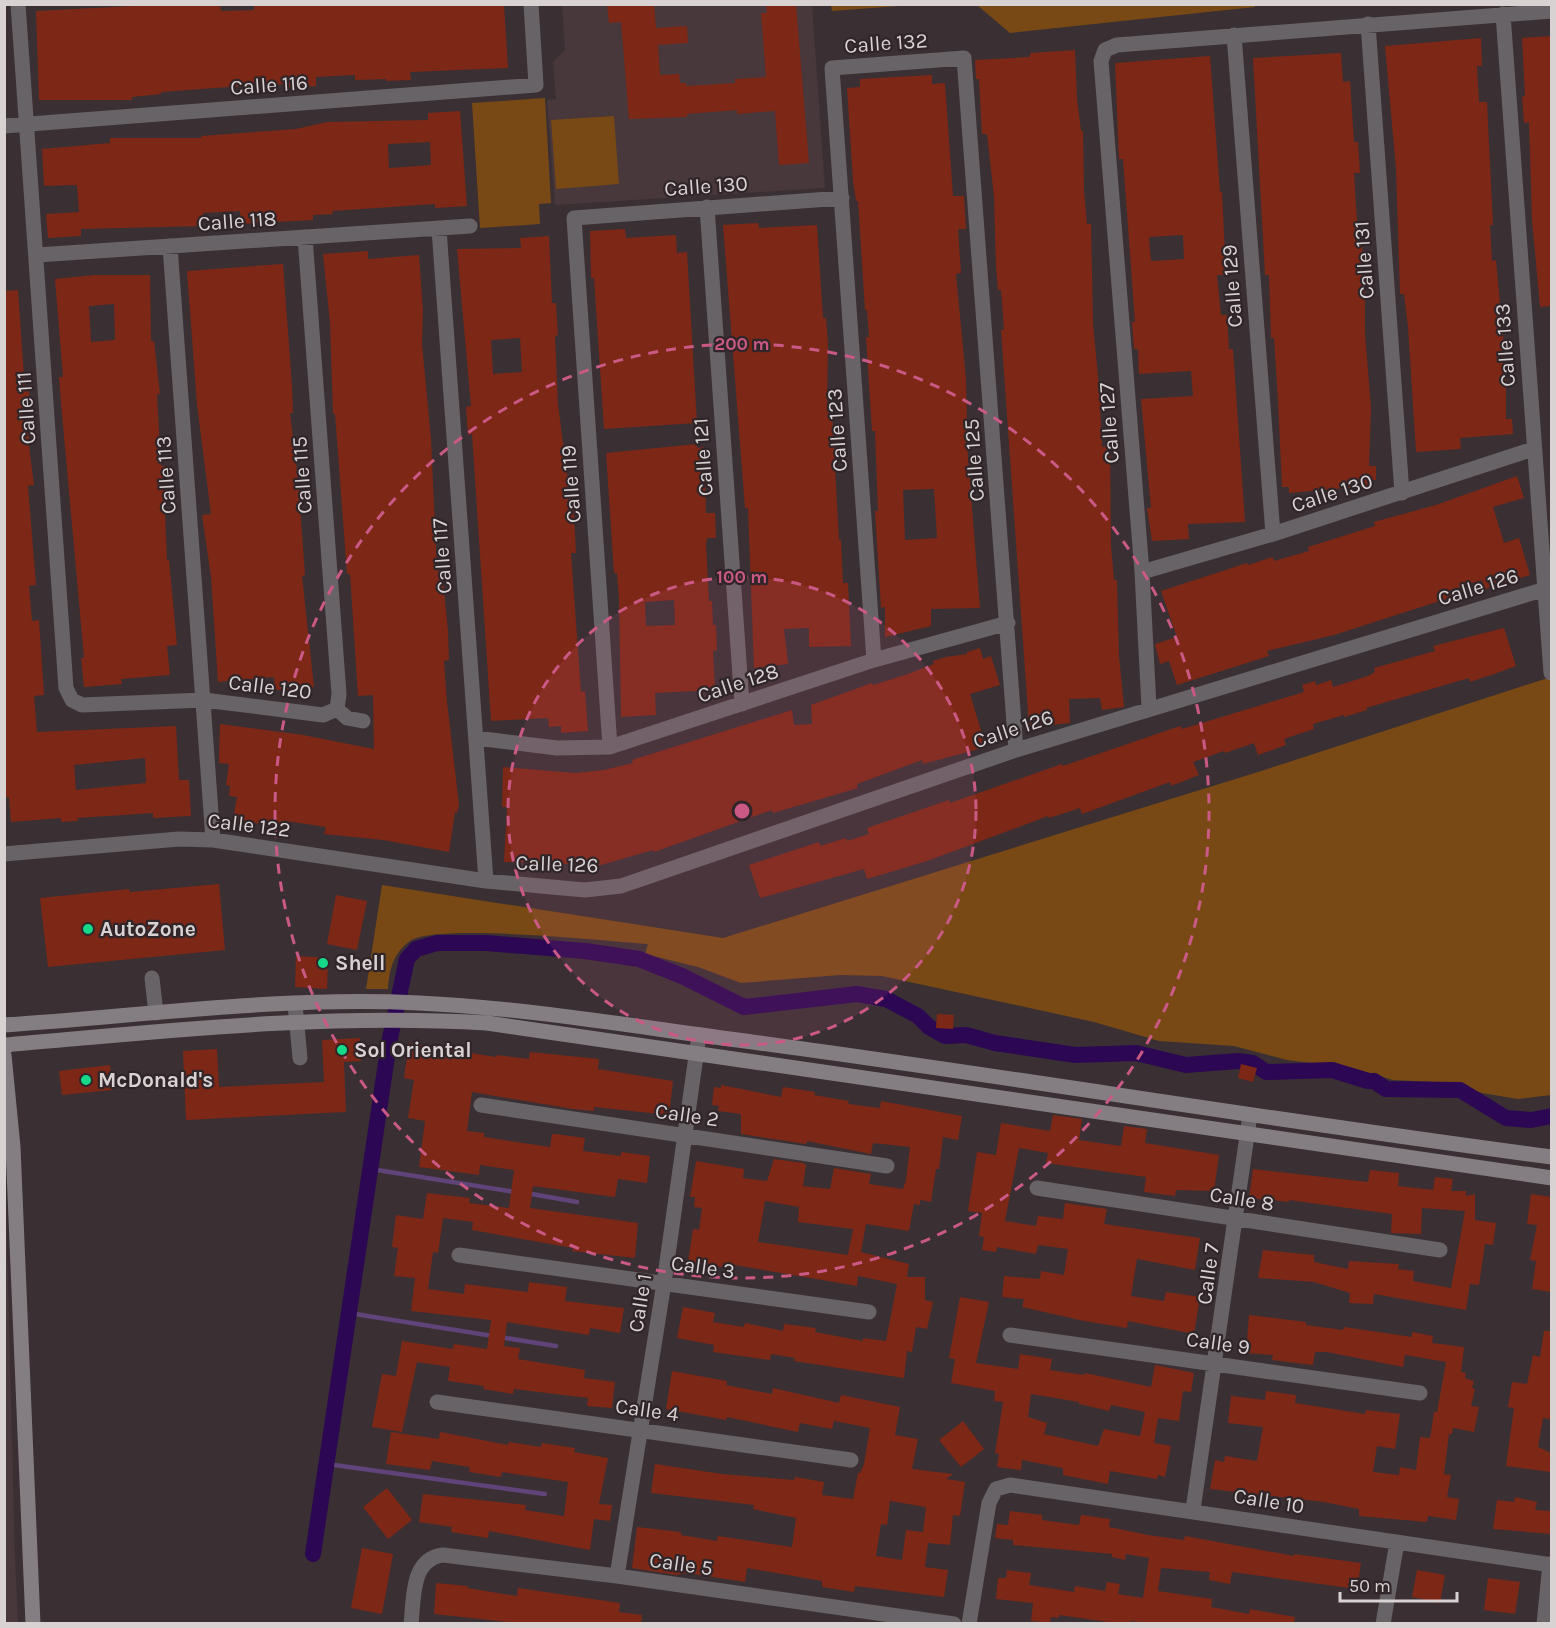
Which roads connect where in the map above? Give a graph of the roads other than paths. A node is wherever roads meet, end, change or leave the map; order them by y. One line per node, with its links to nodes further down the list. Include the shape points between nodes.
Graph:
1 (18, 4): 7 (street, Calle 111)
2 (531, 4): 7 (street, Calle 116, via 537,86)
3 (1551, 11): 4 (street)
4 (1503, 14): 5 (street); 18 (street, Calle 133)
5 (1368, 24): 6 (street); 19 (street, Calle 131)
6 (1234, 35): 20 (street, Calle 129); 21 (street, Calle 127, via 1117,45 1106,50 1101,61)
7 (26, 125): 8 (street, Calle 116); 17 (street, Calle 111)
8 (4, 126)
9 (972, 167): 10 (street, Calle 132, via 964,58 832,68); 23 (street, Calle 125)
10 (842, 198): 11 (street, Calle 130); 24 (street, Calle 123)
11 (707, 207): 12 (street, Calle 130); 28 (street, Calle 121)
12 (574, 218): 33 (street, Calle 119)
13 (470, 226): 14 (street)
14 (440, 229): 15 (street, Calle 118); 32 (street, Calle 117)
15 (305, 237): 16 (street, Calle 118); 30 (street, Calle 115, via 339,694)
16 (170, 246): 17 (street, Calle 118); 27 (street, Calle 113)
17 (37, 255): 26 (street, Calle 111, via 66,688)
18 (1533, 449): 19 (street, Calle 130); 22 (street, Calle 133)
19 (1402, 493): 20 (street, Calle 130)
20 (1273, 534): 21 (street, Calle 130)
21 (1142, 572): 29 (street, Calle 127)
22 (1547, 588): 25 (street, Calle 133); 29 (street, Calle 126)
23 (1008, 622): 24 (street, Calle 128); 34 (street, Calle 125)
24 (874, 660): 28 (street, Calle 128)
25 (1551, 674)
26 (72, 700): 27 (street, Calle 120, via 82,705)
27 (204, 700): 30 (street, Calle 120, via 323,715); 35 (street, Calle 113)
28 (742, 704): 33 (street, Calle 128)
29 (1149, 707): 34 (street, Calle 126)
30 (337, 709): 31 (street, Calle 120, via 347,718)
31 (363, 721)
32 (477, 738): 33 (street, Calle 128, via 557,748); 37 (street, Calle 117)
33 (610, 747)
34 (1016, 750): 37 (street, Calle 126, via 621,886 585,890)
35 (213, 840): 36 (street, Calle 122, via 179,839); 37 (street, Calle 122)
36 (4, 854)
37 (486, 882)
38 (152, 978): 40 (street)
39 (295, 1004): 40 (street); 41 (street); 43 (street, via 380,1002 511,1009)
40 (156, 1013): 42 (street)
41 (296, 1020): 44 (street); 45 (street, via 418,1019 508,1026); 47 (street)
42 (4, 1025)
43 (699, 1035): 45 (street, Calle 1); 49 (street)
44 (4, 1045)
45 (697, 1052): 50 (street); 51 (street, Calle 1)
46 (4, 1055): 71 (street, via 13,1147)
47 (300, 1058)
48 (481, 1105): 51 (street, Calle 2)
49 (1250, 1115): 50 (street, Calle 7); 52 (street)
50 (1248, 1133): 54 (street); 56 (street, Calle 7)
51 (685, 1136): 53 (street, Calle 2); 59 (street, Calle 1)
52 (1551, 1158)
53 (887, 1166)
54 (1551, 1178)
55 (1037, 1188): 56 (street, Calle 8)
56 (1237, 1219): 57 (street, Calle 8); 62 (street, Calle 7)
57 (1440, 1250)
58 (459, 1255): 59 (street, Calle 3)
59 (664, 1283): 60 (street, Calle 3); 65 (street, Calle 1)
60 (869, 1312)
61 (1010, 1335): 62 (street, Calle 9)
62 (1216, 1364): 63 (street, Calle 9); 67 (street, Calle 7)
63 (1420, 1393)
64 (437, 1402): 65 (street, Calle 4)
65 (641, 1431): 66 (street, Calle 4); 70 (street, Calle 1)
66 (851, 1460)
67 (1193, 1510): 68 (street, Calle 10); 74 (street, Calle 10, via 1010,1485 996,1489 989,1503)
68 (1397, 1542): 69 (street, Calle 10); 75 (street)
69 (1551, 1565): 76 (street)
70 (618, 1576): 72 (street, Calle 5, via 431,1556 420,1567); 73 (street, Calle 5)
71 (33, 1623)
72 (411, 1623)
73 (954, 1623)
74 (969, 1623)
75 (1383, 1623)
76 (1544, 1623)

